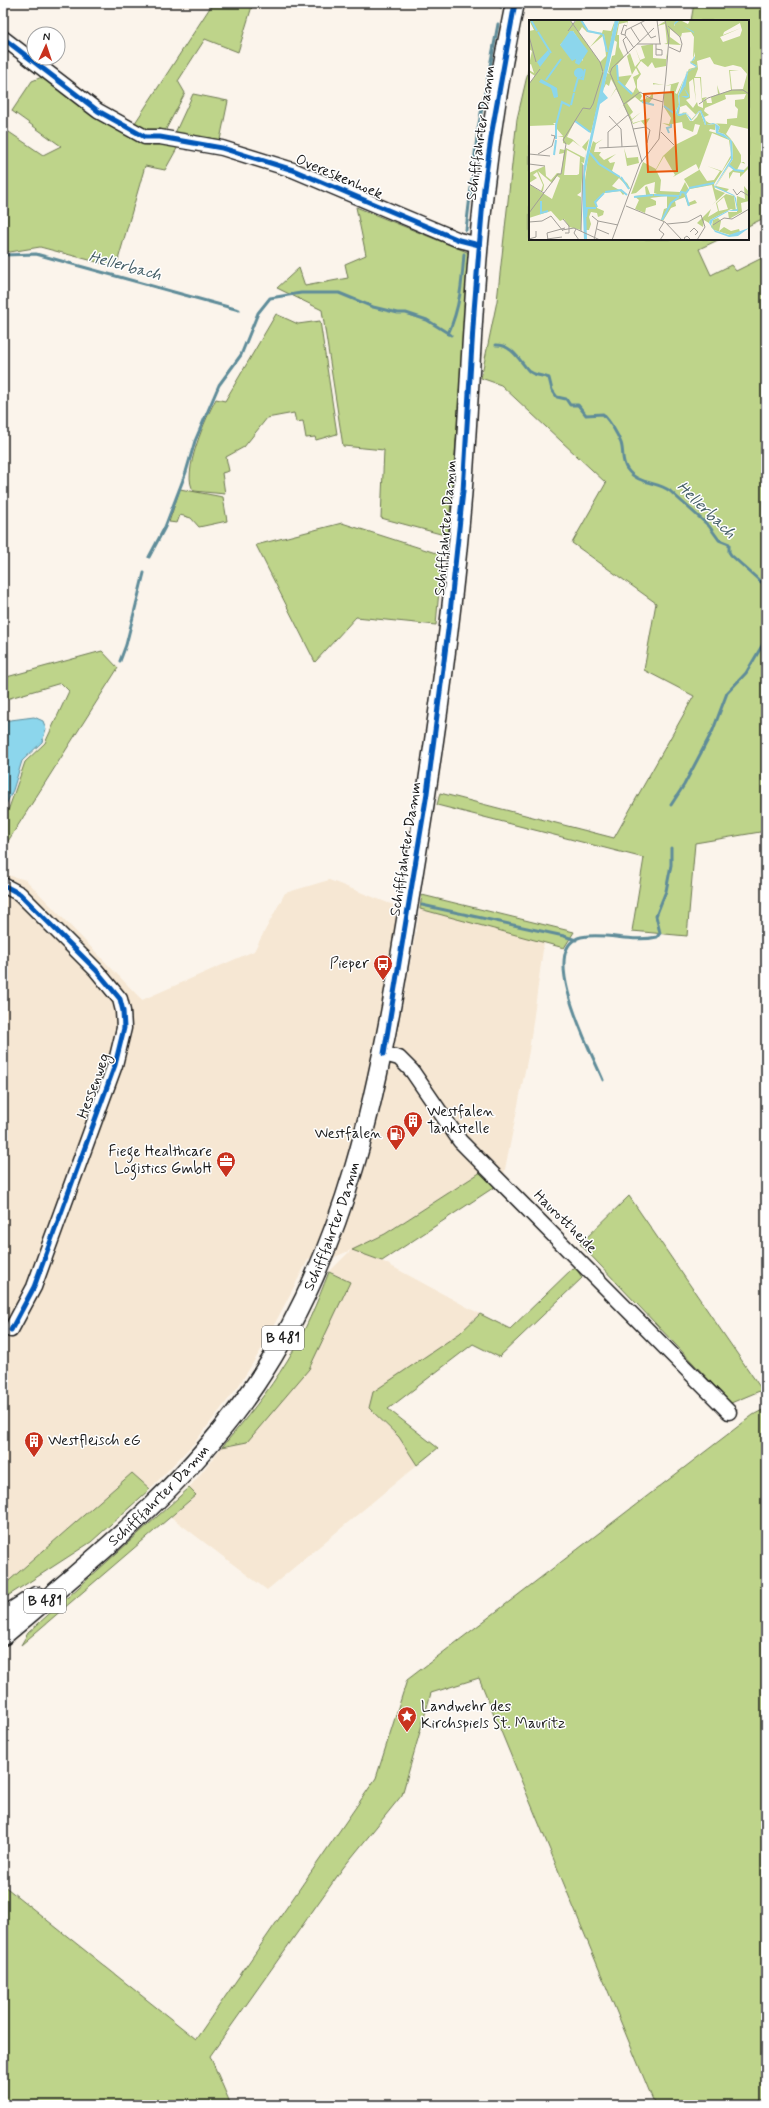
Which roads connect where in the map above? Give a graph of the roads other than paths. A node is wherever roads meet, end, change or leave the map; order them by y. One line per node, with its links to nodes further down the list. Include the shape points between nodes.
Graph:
1 (515, 3): 3 (main road, Schifffahrter Damm / B 481, via 492,131)
2 (3, 38): 3 (street, Overeskenhoek, via 98,111 145,137 160,137 222,148 286,168 458,240)
3 (479, 245): 5 (main road, Schifffahrter Damm / B 481, via 456,568 427,793)
4 (3, 885): 6 (street, Hessenweg, via 20,894 96,970 120,999 124,1028 114,1065 34,1287)
5 (384, 1054): 7 (street, Haurottheide, via 399,1058 412,1071 460,1141); 8 (main road, Schifffahrter Damm / B 481, via 358,1158 333,1232 298,1310 278,1347 233,1416 192,1466 151,1508)
6 (11, 1330)
7 (729, 1412)
8 (86, 1565): 9 (main road, Schifffahrter Damm / B 481); 10 (main road, Schifffahrter Damm / B 481)
9 (3, 1618)
10 (3, 1636)

